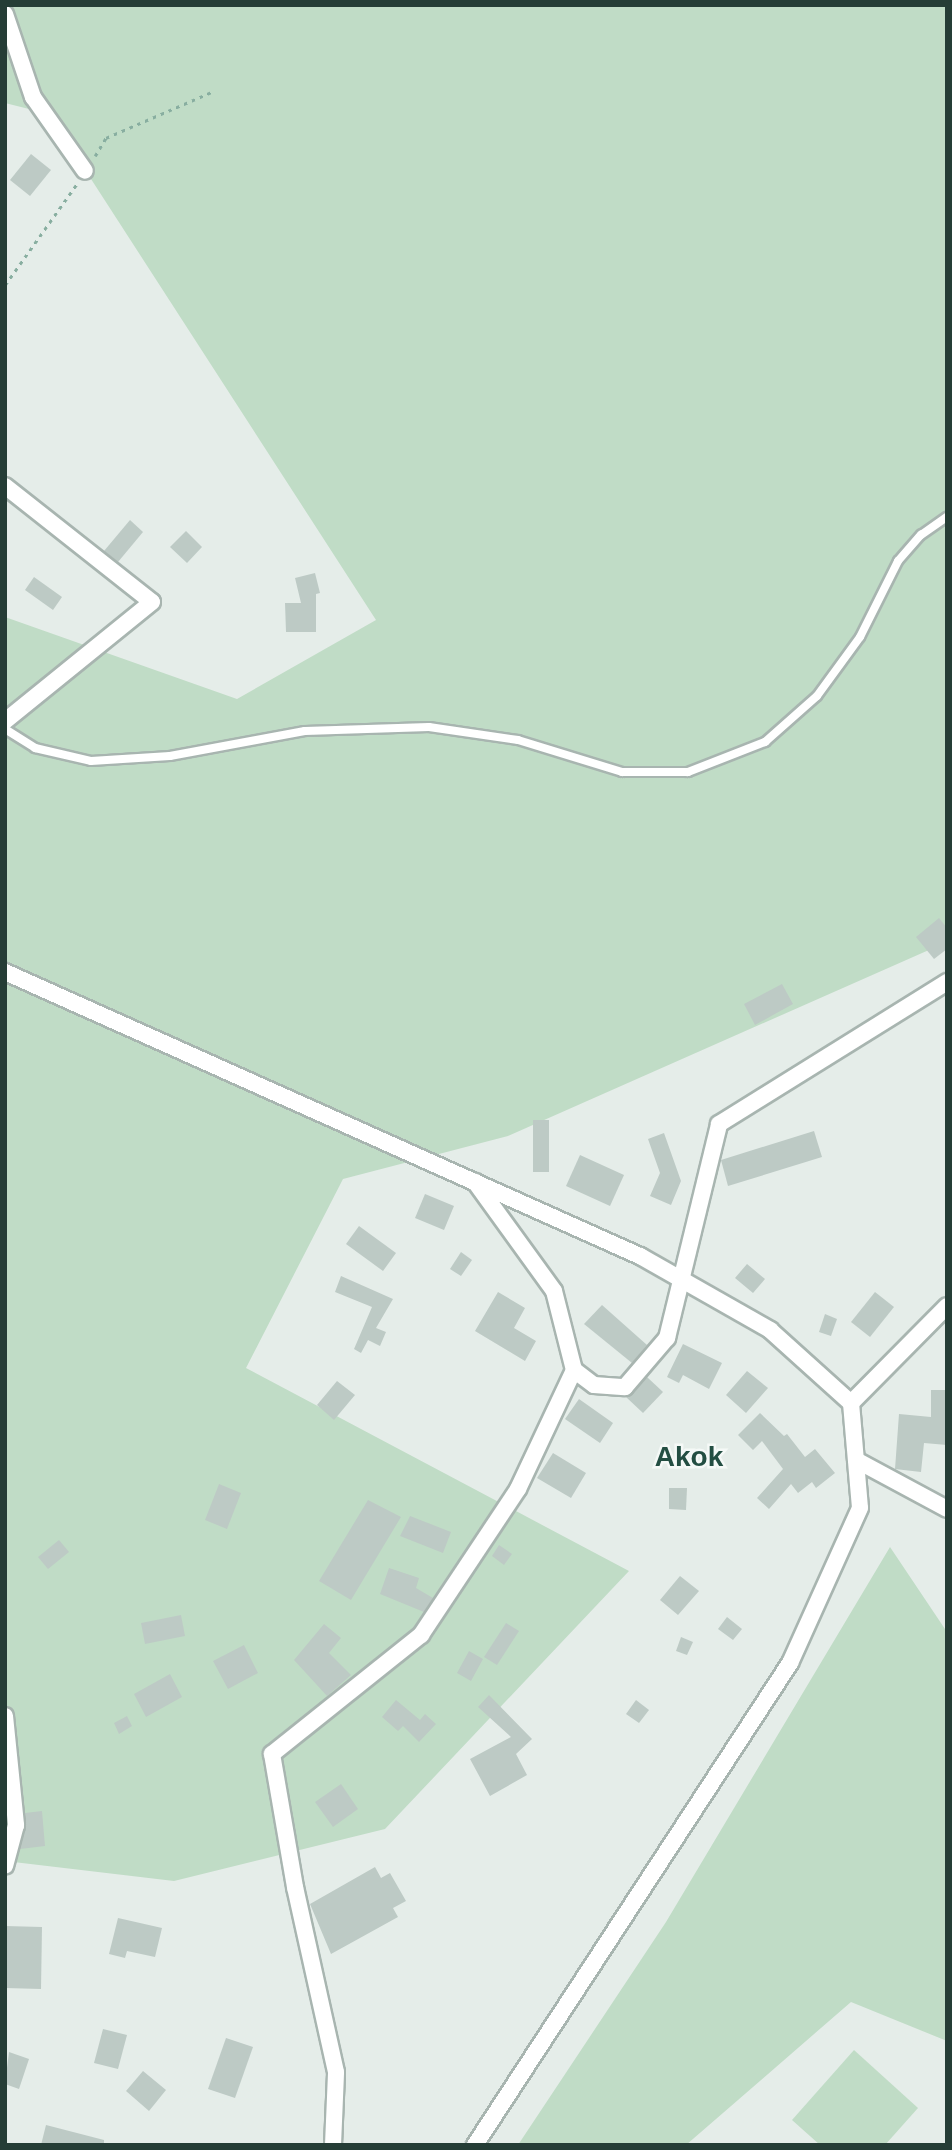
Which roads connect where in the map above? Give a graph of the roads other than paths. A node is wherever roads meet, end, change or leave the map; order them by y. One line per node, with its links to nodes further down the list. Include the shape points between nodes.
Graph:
1 (5, 14): 2 (street, via 33,97)
2 (85, 171)
3 (5, 486): 5 (street, via 152,602)
4 (947, 517): 6 (lane, via 921,535 898,561 860,637 817,695 765,742 688,772 622,772 518,740 429,727 305,731 170,756 91,761 35,748)
5 (5, 721)
6 (5, 729)
7 (5, 972): 9 (street)
8 (947, 982): 10 (street, via 719,1124)
9 (475, 1182): 10 (street); 12 (street, via 554,1291)
10 (679, 1278): 12 (street, via 667,1338 625,1387 594,1385); 13 (street, via 770,1330)
11 (947, 1306): 13 (street)
12 (574, 1370): 18 (street, via 518,1489 421,1634 272,1754 295,1887 336,2071)
13 (851, 1403): 14 (street)
14 (856, 1460): 15 (street); 19 (street, via 860,1508 790,1663)
15 (947, 1509)
16 (5, 1716): 17 (street, via 16,1825)
17 (5, 1866)
18 (333, 2145)
19 (475, 2145)

